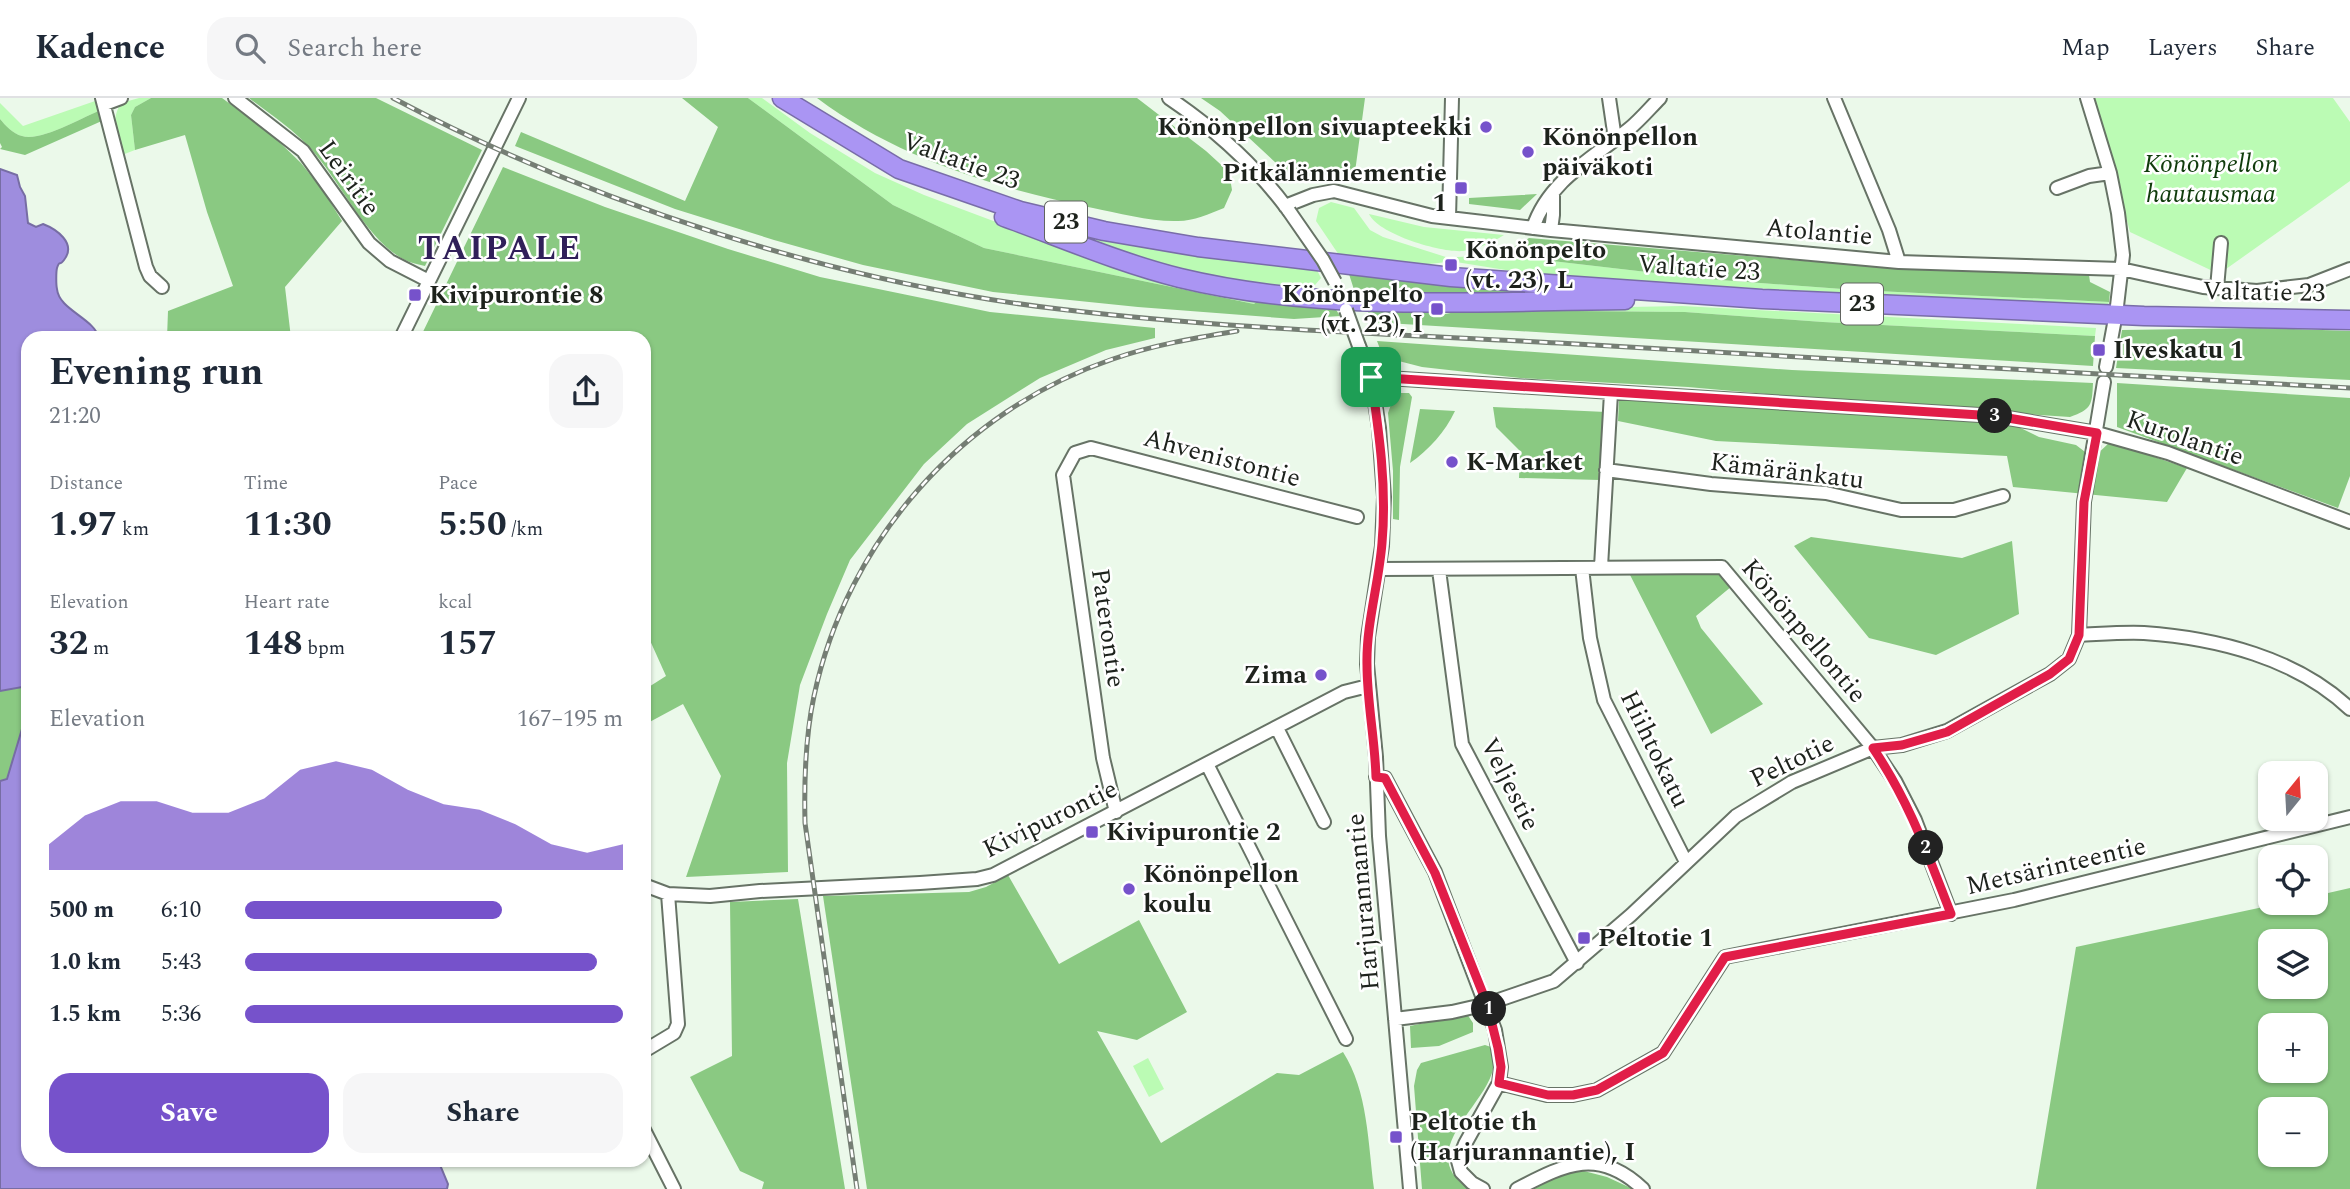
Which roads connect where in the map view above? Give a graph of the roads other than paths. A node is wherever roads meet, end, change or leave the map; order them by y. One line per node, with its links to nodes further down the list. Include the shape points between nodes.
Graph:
1 (121, 98): 11 (street)
2 (234, 98): 25 (street, Leiritie, via 303,151 369,243 390,261)
3 (519, 98): 25 (street)
4 (782, 98): 13 (highway, Valtatie 23 / 23)
5 (1169, 98): 17 (street, Harjurannantie, via 1241,155)
6 (1452, 98): 18 (street)
7 (1609, 98): 12 (street)
8 (1660, 98): 12 (street)
9 (1834, 98): 22 (street)
10 (2087, 98): 14 (street)
11 (104, 101): 26 (street, via 146,267)
12 (1615, 139): 16 (street, via 1582,163)
13 (899, 169): 28 (highway, Valtatie 23 / 23, via 1020,211 1198,247 1451,277); 29 (highway, via 969,204 1130,263 1181,278)
14 (2110, 173): 15 (street); 23 (street)
15 (2057, 188)
16 (1553, 193): 19 (street, via 1544,201); 20 (street)
17 (1287, 209): 18 (street, Atolantie, via 1313,194 1334,191); 29 (street, Harjurannantie, bridge, via 1323,260)
18 (1449, 218): 19 (street, Atolantie)
19 (1533, 228): 20 (street, Atolantie)
20 (1550, 230): 22 (street, Atolantie)
21 (2221, 243): 27 (street)
22 (1899, 262): 23 (street, Atolantie)
23 (2122, 269): 27 (street, Atolantie); 30 (street)
24 (2350, 269): 27 (street, Atolantie, via 2284,289)
25 (429, 281): 33 (street)
26 (162, 288)
27 (2217, 288)
28 (1762, 299): 29 (highway); 31 (highway, Valtatie 23 / 23)
29 (1344, 306): 35 (street, Harjurannantie, bridge)
30 (2116, 306)
31 (2350, 320)
32 (2113, 324): 34 (street)
33 (404, 331)
34 (2106, 366)
35 (1371, 377): 37 (street, Kurolantie); 46 (street, Harjurannantie, via 1384,497)
36 (2104, 382): 38 (street, Peltotie)
37 (1611, 393): 38 (street, Kurolantie, via 1996,416); 40 (street)
38 (2097, 433): 43 (street, Kurolantie, via 2168,453); 48 (street, Peltotie, via 2084,502)
39 (1075, 453): 42 (street, Ahvenistontie, via 1091,448); 55 (street, Paterontie, via 1063,475 1103,758)
40 (1606, 470): 41 (street, Kämäränkatu, via 1826,493 1901,510 1954,510); 44 (street)
41 (2003, 496)
42 (1357, 517)
43 (2350, 522)
44 (1601, 567): 45 (street, Könönpellontie); 52 (street, Könönpellontie, via 1723,567)
45 (1583, 568): 47 (street, Könönpellontie); 58 (street, Hiihtokatu, via 1590,638 1604,700)
46 (1379, 569): 47 (street, Könönpellontie); 49 (street, Harjurannantie, via 1368,637)
47 (1439, 570): 62 (street, Veljestie, via 1462,744)
48 (2079, 635): 50 (street, via 2144,633 2253,653 2297,672); 52 (street, Peltotie, via 2069,659 2050,674 1947,732)
49 (1368, 686): 51 (street, Kivipurontie, via 1344,692); 54 (street, Harjurannantie)
50 (2350, 709)
51 (1277, 728): 53 (street, Kivipurontie); 57 (street)
52 (1873, 748): 58 (street, Peltotie, via 1792,782 1756,803); 61 (street, Könönpellontie, via 1915,820)
53 (1207, 764): 55 (street, Kivipurontie); 65 (street)
54 (1376, 777): 63 (street, via 1385,778 1435,873); 64 (street, Harjurannantie)
55 (1116, 812): 60 (street, Kivipurontie, via 977,879 710,896)
56 (2350, 817): 61 (street, Metsärinteentie)
57 (1324, 822)
58 (1686, 862): 62 (street, Peltotie)
59 (651, 888): 60 (street, Kivipurontie)
60 (668, 894): 66 (street, via 678,1024 674,1033)
61 (1951, 914): 67 (street, Metsärinteentie, via 1725,957 1663,1053 1597,1090 1548,1095)
62 (1577, 963): 63 (street, Peltotie, via 1554,981)
63 (1487, 1004): 64 (street, Peltotie); 67 (street, via 1501,1067)
64 (1395, 1019): 70 (street, Harjurannantie)
65 (1346, 1039)
66 (651, 1047)
67 (1499, 1083): 71 (street, via 1458,1161 1461,1172)
68 (651, 1144): 69 (street)
69 (674, 1189)
70 (1410, 1189)
71 (1483, 1189)
72 (1517, 1189): 73 (street, via 1574,1163 1612,1168)
73 (1643, 1189)

